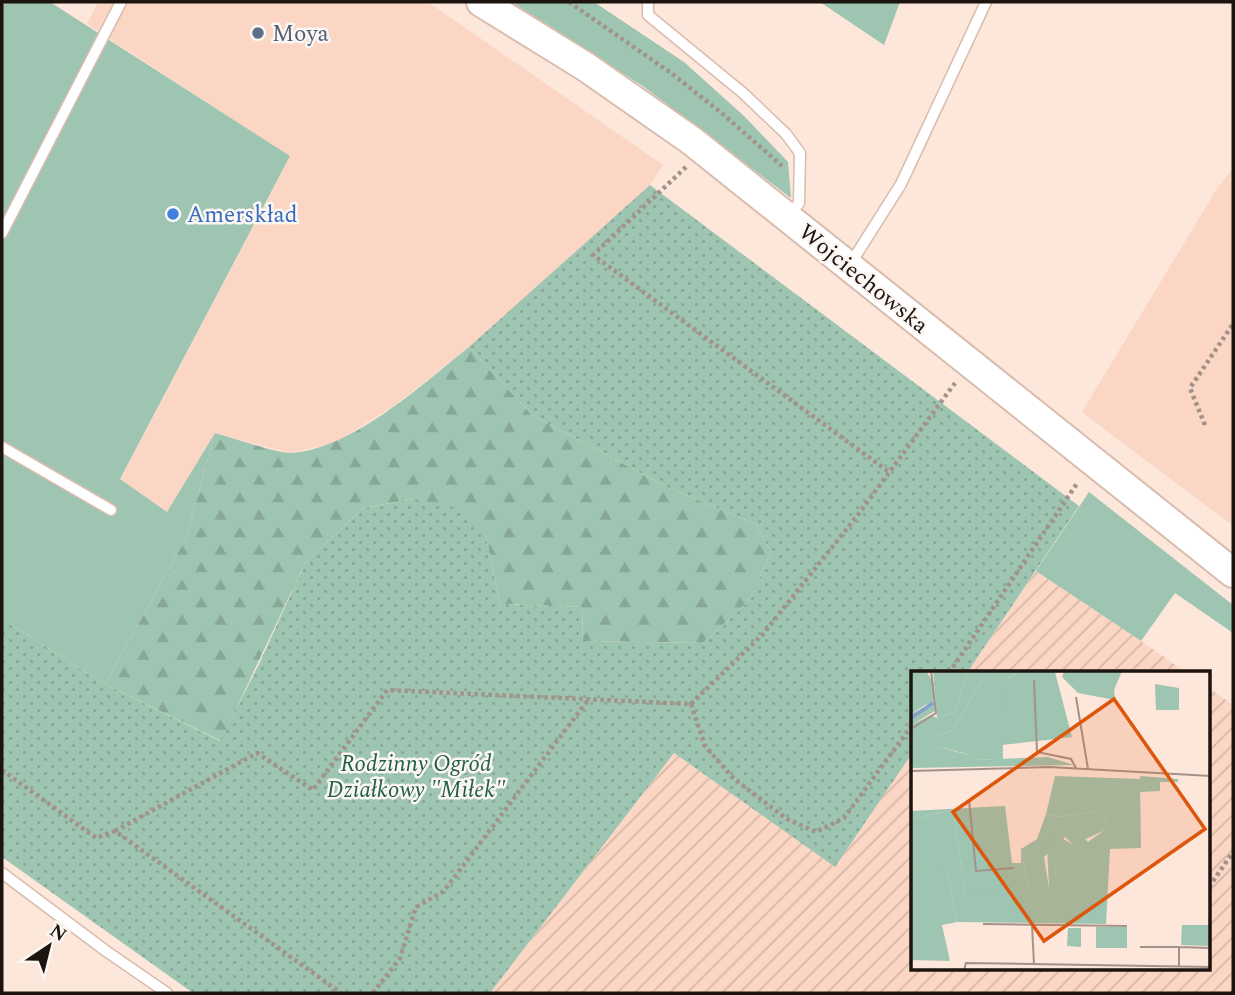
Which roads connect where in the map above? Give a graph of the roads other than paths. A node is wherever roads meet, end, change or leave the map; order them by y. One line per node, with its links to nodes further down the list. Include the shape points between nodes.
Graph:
1 (121, 2): 6 (lane)
2 (481, 2): 5 (street, Wojciechowska, via 648,110)
3 (648, 2): 5 (lane, via 648,15 743,93 800,153 799,203)
4 (986, 2): 7 (lane, via 901,184)
5 (788, 217): 7 (street, Wojciechowska)
6 (2, 233)
7 (849, 266): 10 (street, Wojciechowska)
8 (2, 447): 9 (lane)
9 (111, 510)
10 (1233, 573)
11 (2, 873): 12 (lane)
12 (167, 993)

